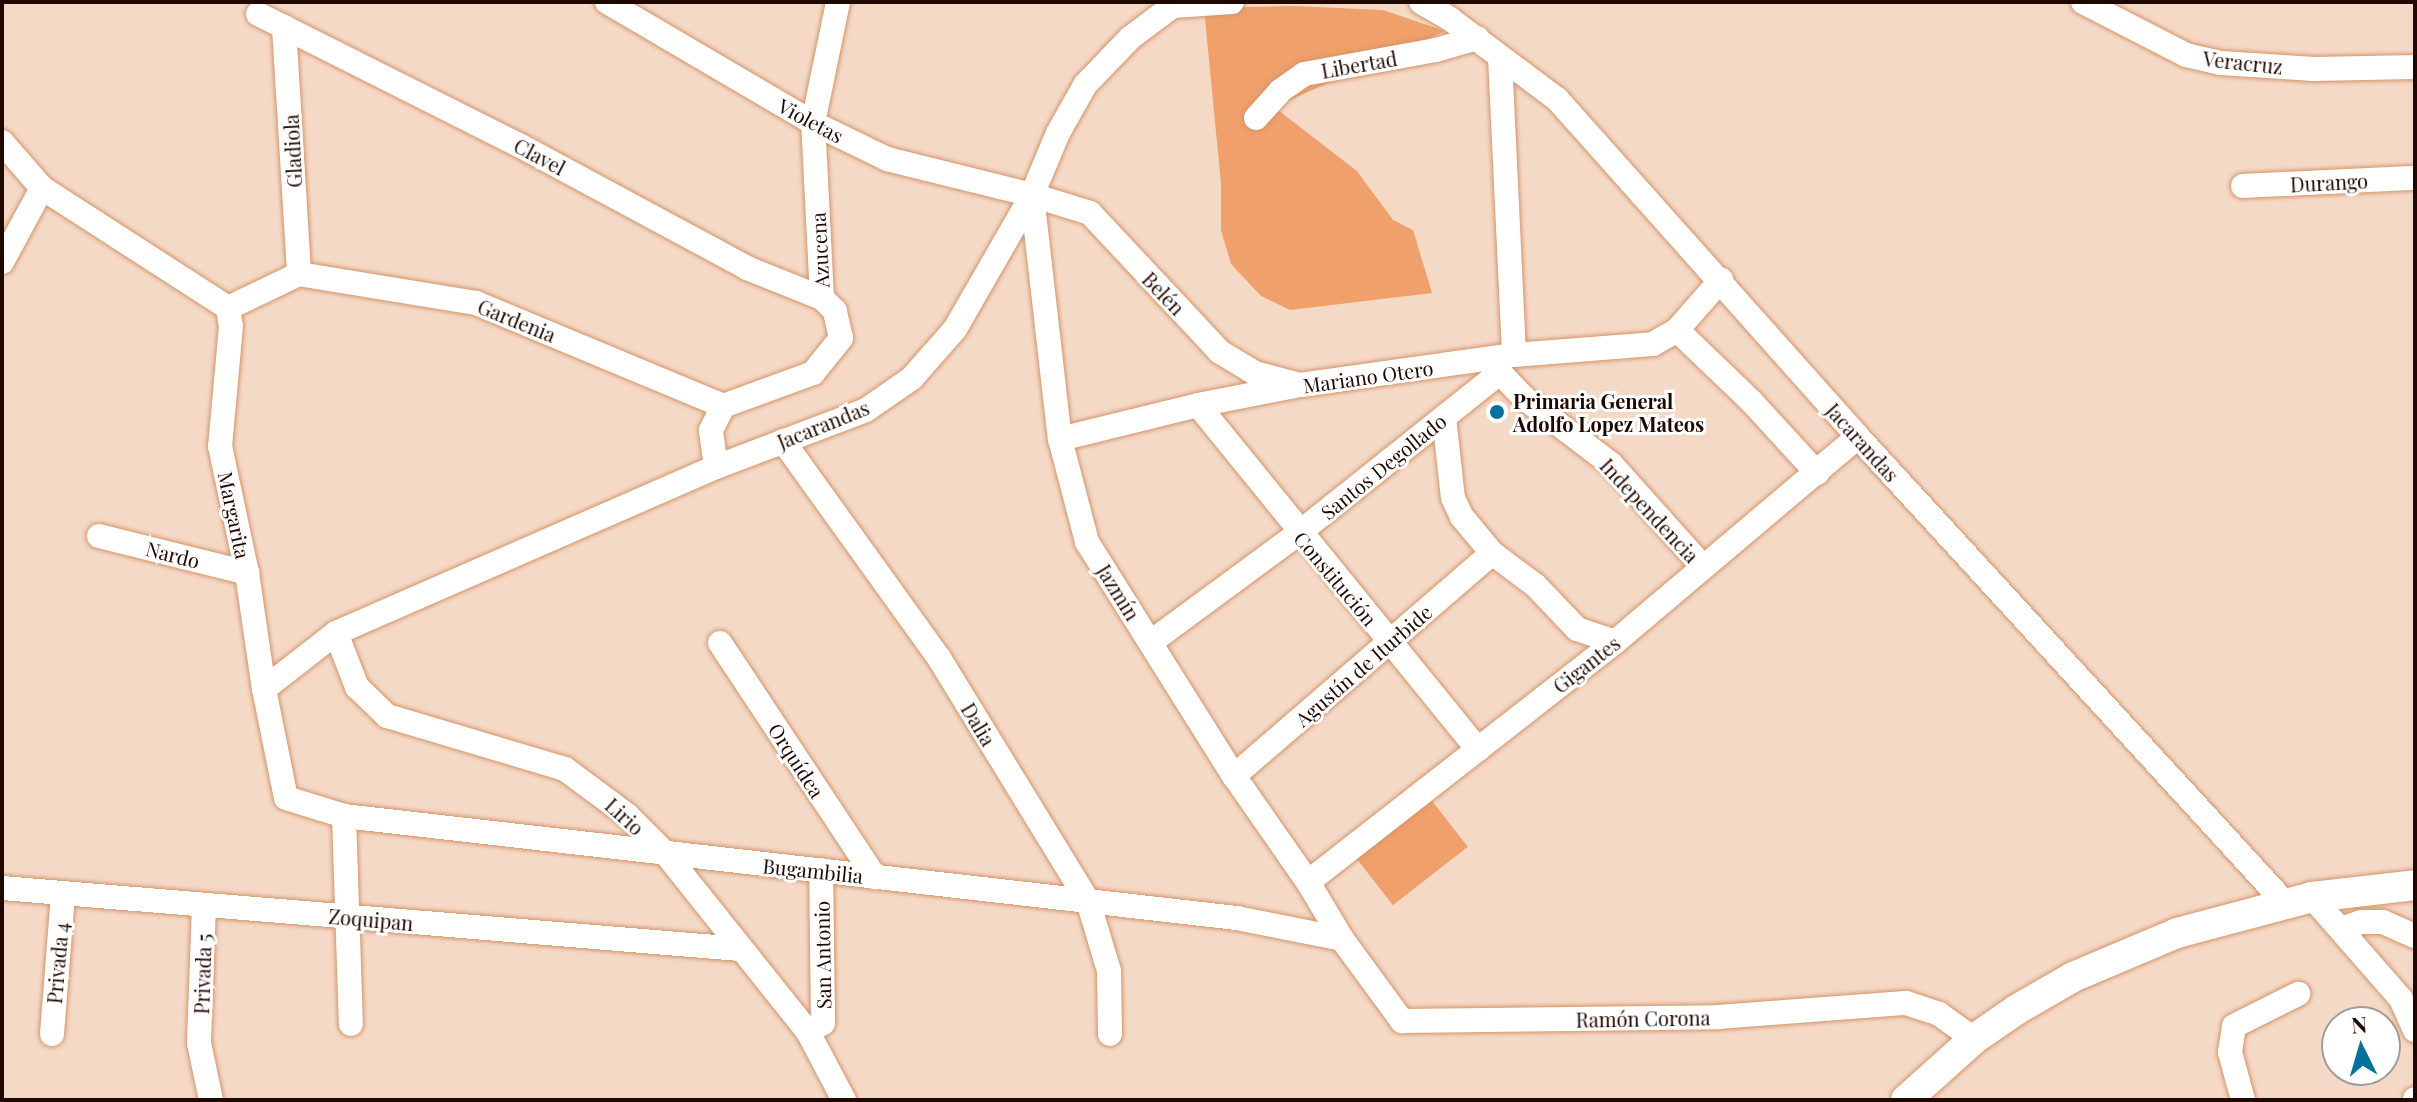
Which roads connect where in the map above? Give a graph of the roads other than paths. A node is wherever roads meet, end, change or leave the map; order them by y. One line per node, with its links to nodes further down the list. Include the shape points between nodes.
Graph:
1 (607, 2): 13 (street, Violetas)
2 (838, 2): 13 (street, Azucena)
3 (1232, 2): 6 (street, Jacarandas)
4 (1421, 2): 9 (street, Jacarandas)
5 (2083, 2): 11 (street, Veracruz, via 2186,55 2221,63 2314,69)
6 (1173, 4): 18 (street, Jacarandas, via 1130,38 1085,85)
7 (258, 14): 8 (street, Clavel)
8 (284, 27): 20 (street, Gladiola); 22 (street, Clavel, via 747,268)
9 (1477, 38): 10 (street, Jacarandas); 12 (street, Libertad, via 1304,74)
10 (1500, 57): 21 (street, Jacarandas, via 1557,99); 25 (street)
11 (2415, 67)
12 (1256, 118)
13 (813, 123): 18 (street, Violetas, via 887,159); 22 (street, Azucena)
14 (2, 142): 17 (street)
15 (2415, 178): 16 (street, Durango)
16 (2243, 186)
17 (42, 188): 19 (street); 23 (street)
18 (1032, 195): 26 (street, Belén, via 1090,213 1220,352 1255,373); 31 (street, Jazmín); 32 (street, Jacarandas, via 955,329 912,378 866,410)
19 (2, 262)
20 (299, 274): 23 (street); 28 (street, Gardenia, via 476,303)
21 (1721, 280): 24 (street, Mariano Otero); 30 (street, Jacarandas)
22 (822, 298): 28 (street, Azucena, via 835,311 841,338 813,373)
23 (228, 308): 39 (street, Margarita, via 231,326 220,446)
24 (1677, 330): 25 (street, Mariano Otero, via 1653,344); 34 (street)
25 (1500, 363): 26 (street, Mariano Otero); 29 (street, Santos Degollado); 38 (street, Independencia, via 1611,464)
26 (1300, 385): 27 (street, Mariano Otero)
27 (1198, 405): 31 (street, Mariano Otero); 35 (street, Constitución)
28 (723, 406): 33 (street, via 711,430)
29 (1444, 417): 35 (street, Santos Degollado); 37 (street, via 1453,498)
30 (1858, 437): 34 (street, Gigantes); 58 (street, Jacarandas)
31 (1060, 439): 41 (street, Jazmín, via 1087,542)
32 (783, 441): 33 (street, Jacarandas); 57 (street, Dalia, via 939,658)
33 (716, 467): 40 (street, Jacarandas)
34 (1817, 473): 38 (street, Gigantes)
35 (1299, 533): 41 (street, Santos Degollado); 44 (street, Constitución)
36 (99, 536): 39 (street, Nardo)
37 (1492, 553): 42 (street, via 1535,585 1577,629); 44 (street, Agustín de Iturbide)
38 (1703, 567): 42 (street, Gigantes)
39 (247, 573): 45 (street, Margarita)
40 (336, 633): 45 (street, Jacarandas); 50 (street, Lirio, via 357,687 387,716 565,769 627,815)
41 (1151, 642): 47 (street, Jazmín)
42 (1615, 642): 46 (street, Gigantes)
43 (720, 643): 52 (street, Orquídea)
44 (1390, 643): 46 (street, Constitución); 47 (street, Agustín de Iturbide)
45 (264, 689): 48 (street, Margarita)
46 (1478, 749): 53 (street, Gigantes)
47 (1234, 776): 53 (street, Jazmín)
48 (286, 798): 49 (street, Bugambilia)
49 (344, 816): 50 (street, Bugambilia); 60 (street)
50 (666, 854): 51 (street, Bugambilia); 64 (street, Lirio)
51 (821, 870): 52 (street, Bugambilia); 68 (street, San Antonio, via 823,1023)
52 (875, 877): 57 (street, Bugambilia)
53 (1308, 882): 63 (street, Jazmín)
54 (2415, 885): 58 (main road)
55 (2, 888): 56 (street, Zoquipan)
56 (63, 893): 59 (street, Zoquipan); 69 (street, Privada 4)
57 (1088, 901): 63 (street, Bugambilia, via 1237,918); 70 (street, Dalia, via 1109,971)
58 (2300, 901): 61 (street, Jacarandas); 71 (main road, via 2177,933 2125,955 2062,984)
59 (204, 905): 60 (street, Zoquipan); 72 (street, Privada 5, via 199,1043)
60 (346, 916): 64 (street, Zoquipan); 66 (street)
61 (2341, 929): 62 (street, via 2383,922); 67 (street, Jacarandas, via 2401,999)
62 (2415, 936)
63 (1342, 939): 71 (street, Ramón Corona, via 1402,1021 1718,1017 1906,1003 1939,1014)
64 (740, 949): 68 (street, Lirio)
65 (2298, 994): 75 (street, via 2234,1026 2230,1052)
66 (351, 1024)
67 (2415, 1030)
68 (808, 1032): 73 (street, Lirio)
69 (52, 1034)
70 (1110, 1034)
71 (1974, 1039): 74 (main road)
72 (211, 1100)
73 (844, 1100)
74 (1906, 1100)
75 (2243, 1100)

